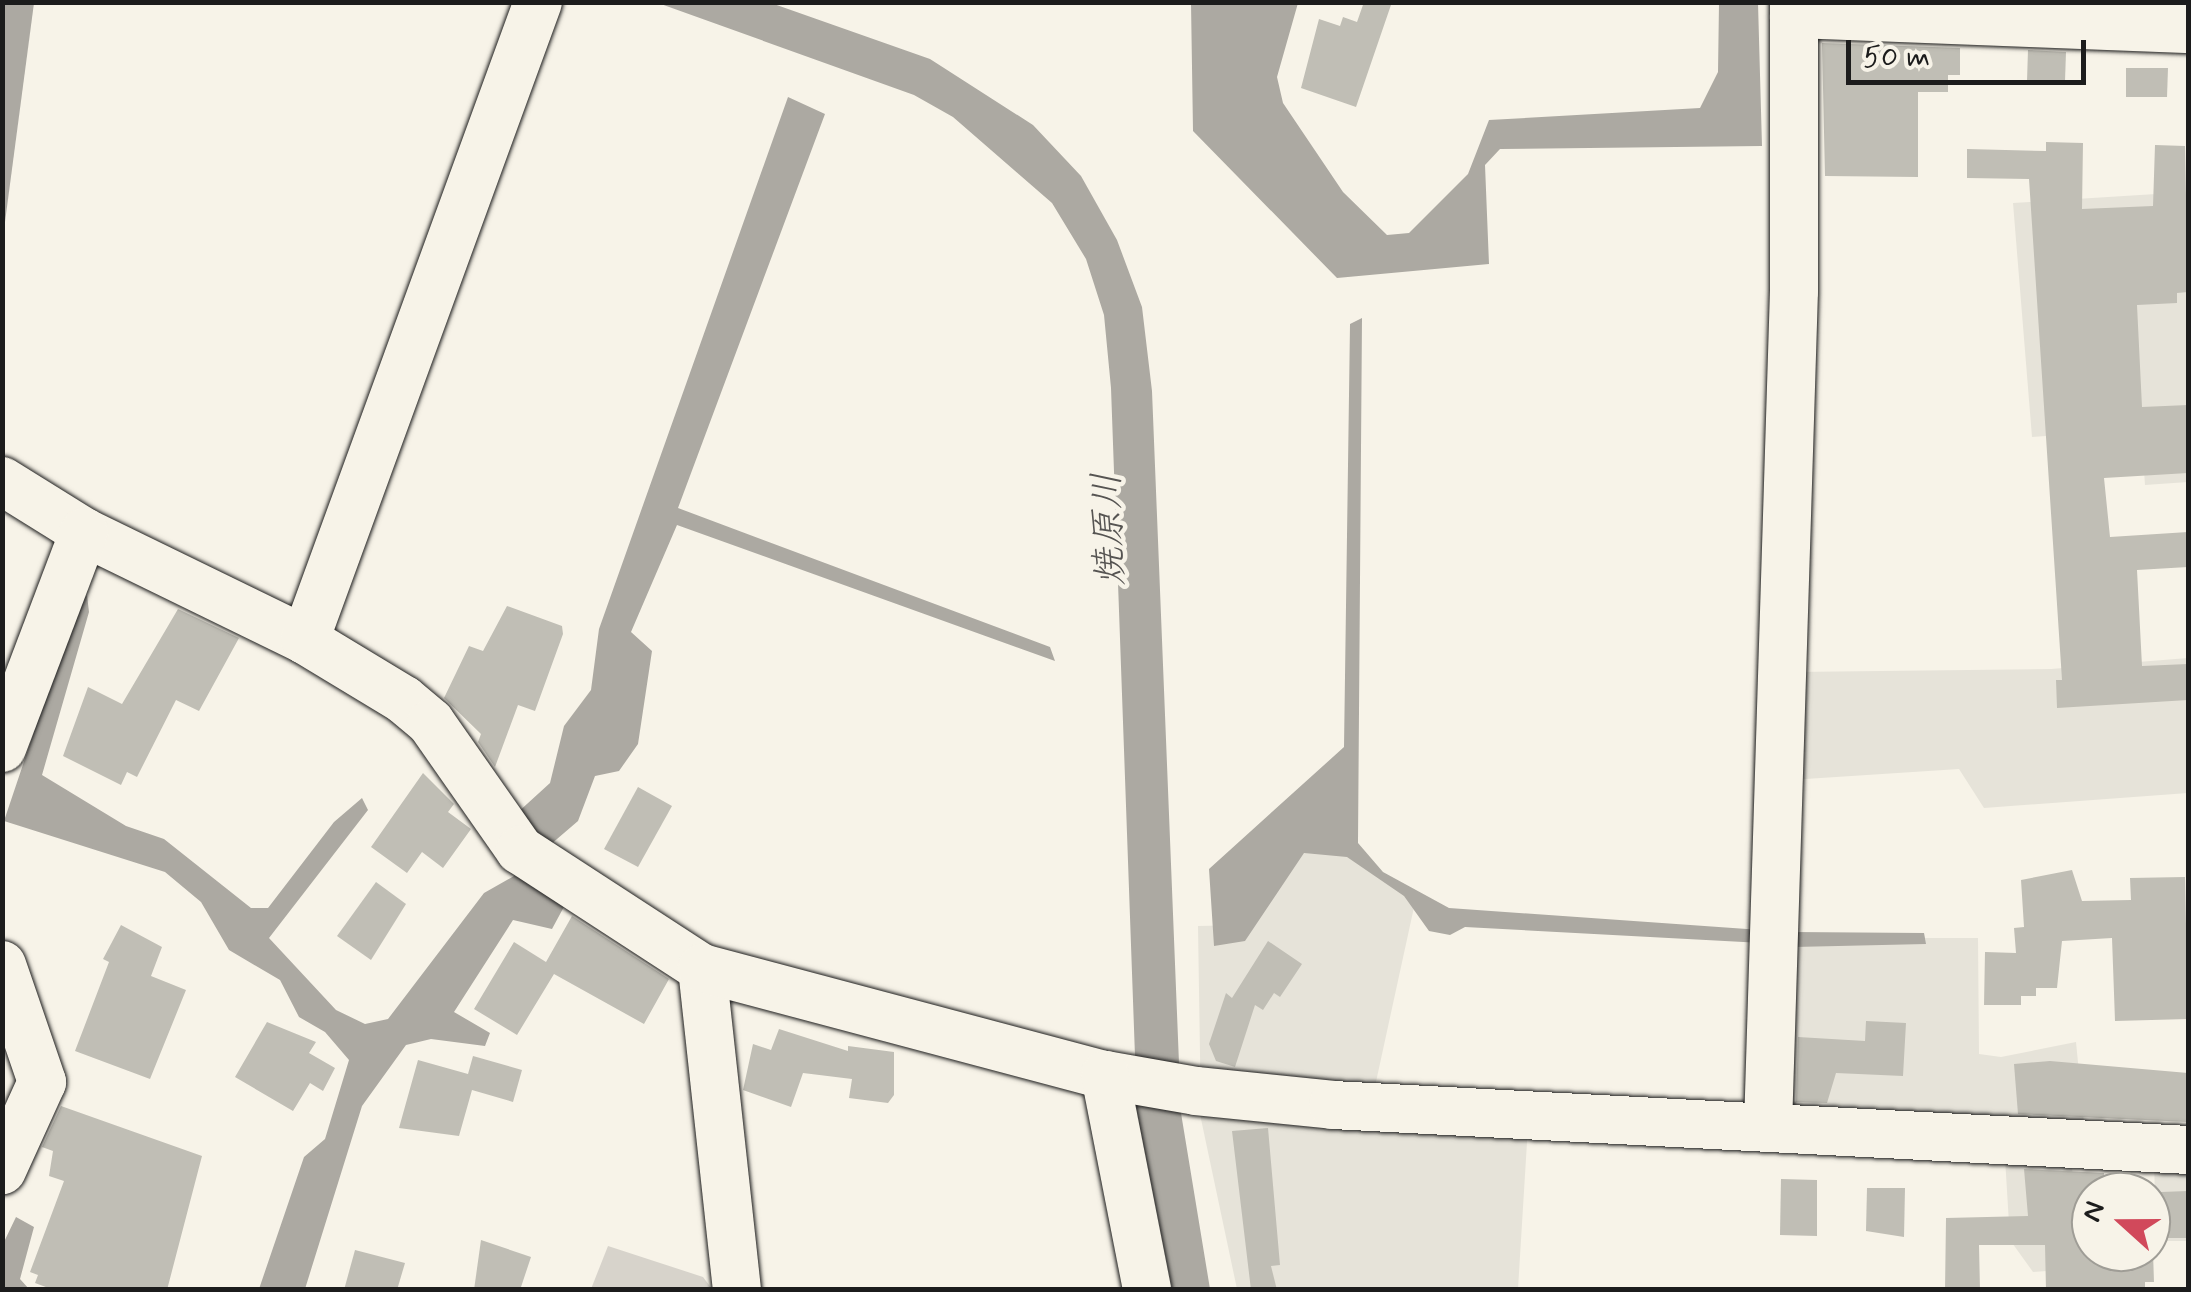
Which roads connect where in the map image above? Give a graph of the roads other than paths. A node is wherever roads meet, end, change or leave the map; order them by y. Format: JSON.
{"nodes":[{"id":1,"x":538,"y":2,"type":"edge"},
{"id":2,"x":1794,"y":8,"type":"edge"},
{"id":3,"x":2188,"y":29,"type":"edge"},
{"id":4,"x":2,"y":481,"type":"edge"},
{"id":5,"x":84,"y":532,"type":"junction"},
{"id":6,"x":305,"y":640,"type":"junction"},
{"id":7,"x":2,"y":748,"type":"edge"},
{"id":8,"x":2,"y":965,"type":"edge"},
{"id":9,"x":702,"y":968,"type":"junction"},
{"id":10,"x":1105,"y":1076,"type":"junction"},
{"id":11,"x":1768,"y":1127,"type":"junction"},
{"id":12,"x":2188,"y":1150,"type":"edge"},
{"id":13,"x":2,"y":1170,"type":"edge"},
{"id":14,"x":737,"y":1290,"type":"edge"},
{"id":15,"x":1147,"y":1290,"type":"edge"}],
"edges":[{"from":1,"to":6,"type":"street"},
{"from":2,"to":3,"type":"street"},
{"from":2,"to":11,"type":"street"},
{"from":4,"to":5,"type":"street"},
{"from":5,"to":6,"type":"street"},
{"from":5,"to":7,"type":"street"},
{"from":6,"to":9,"type":"street"},
{"from":8,"to":13,"type":"street"},
{"from":9,"to":10,"type":"street"},
{"from":9,"to":14,"type":"street"},
{"from":10,"to":11,"type":"street"},
{"from":10,"to":15,"type":"street"},
{"from":11,"to":12,"type":"street"}]}
